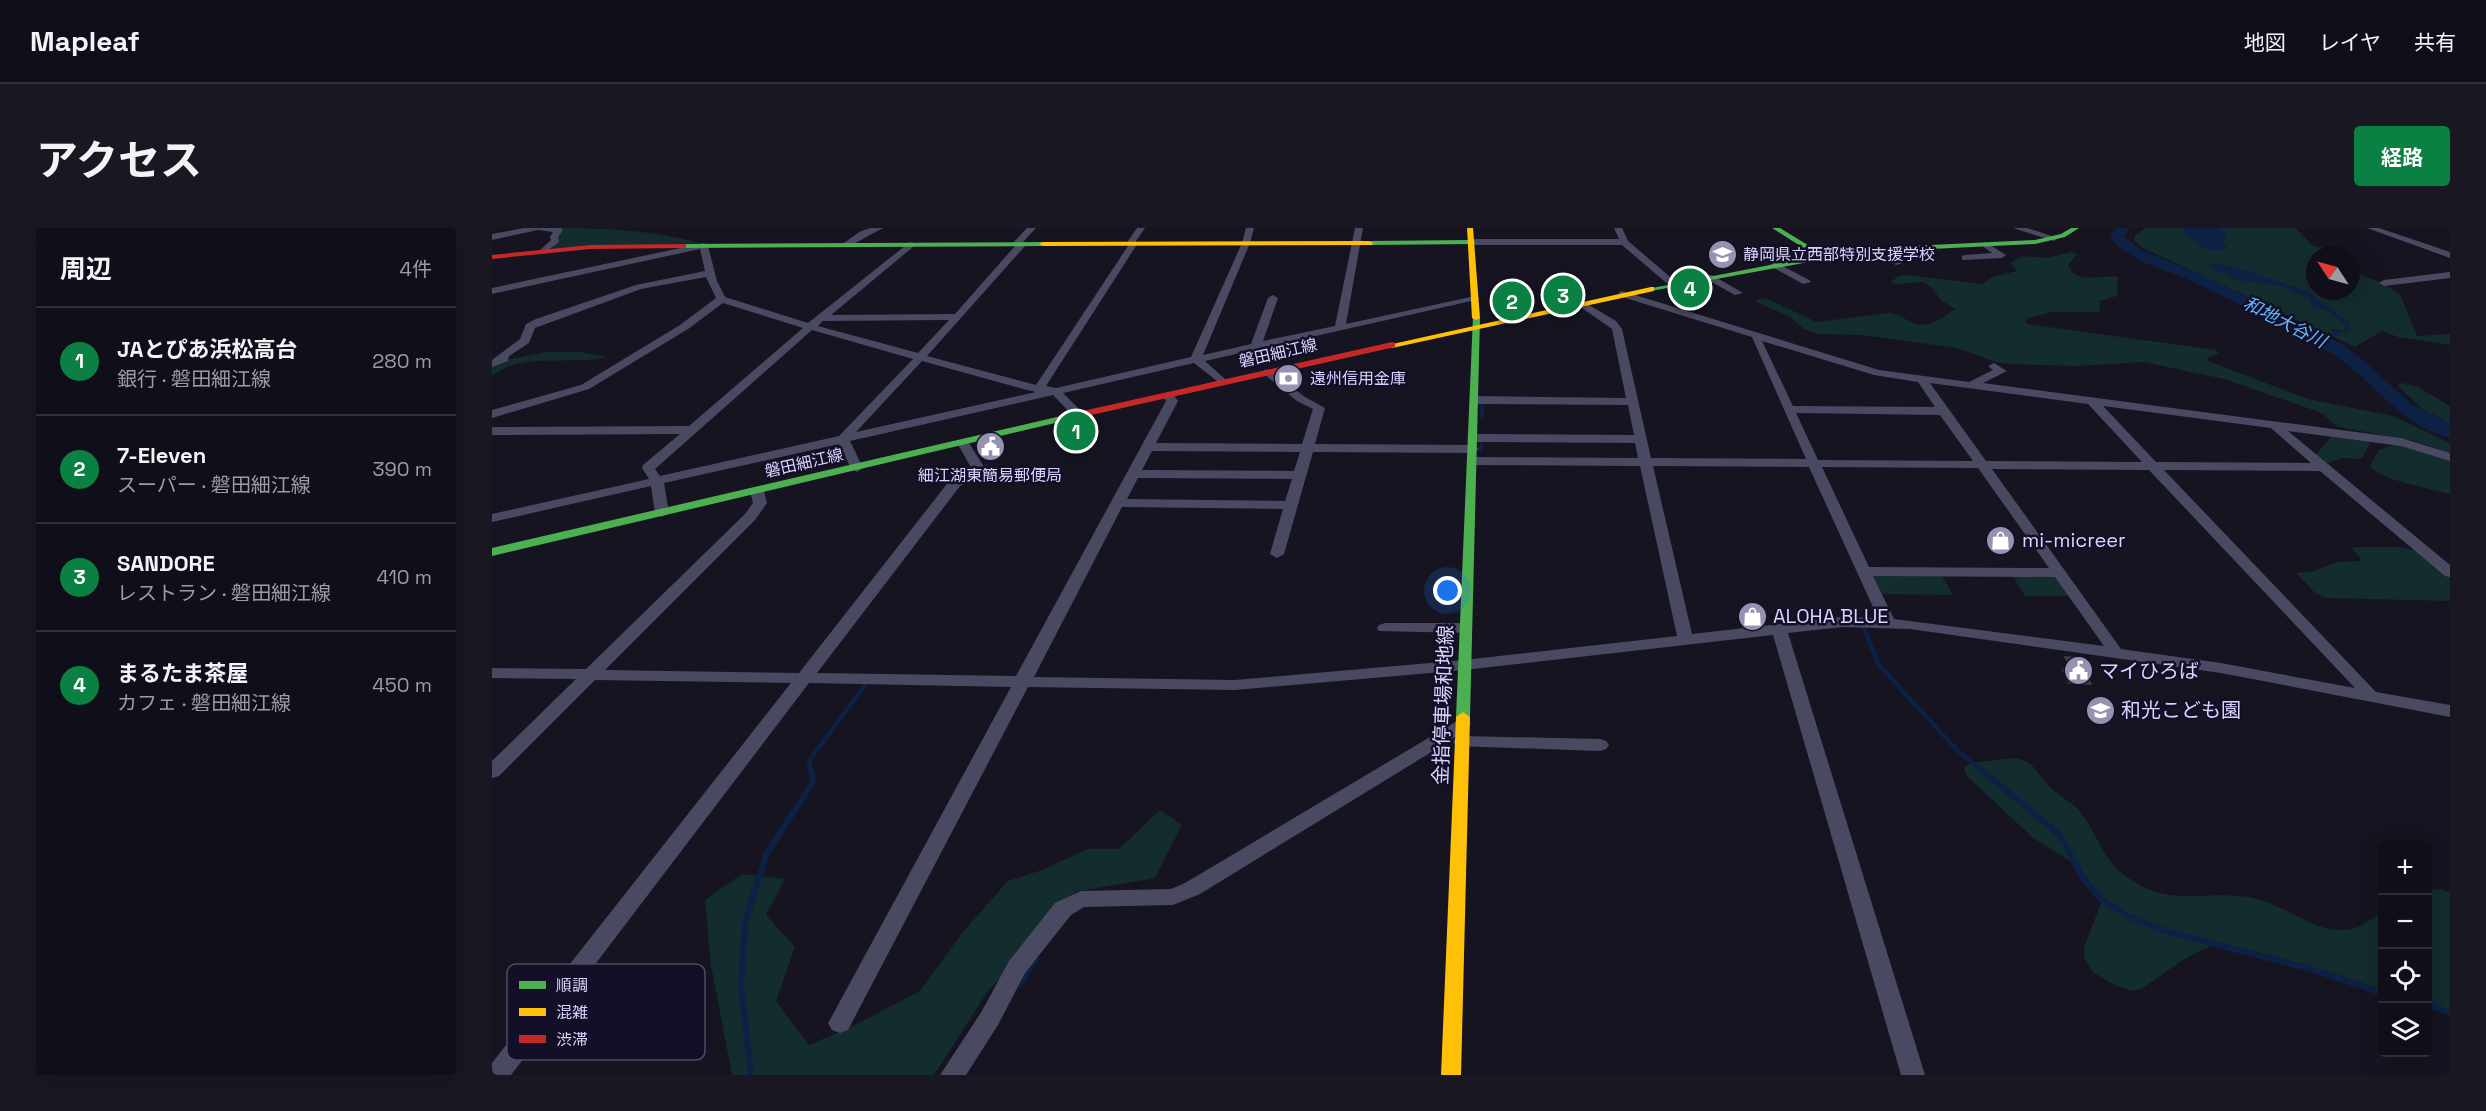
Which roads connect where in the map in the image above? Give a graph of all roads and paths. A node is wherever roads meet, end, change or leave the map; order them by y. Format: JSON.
{"nodes":[{"id":1,"x":538,"y":228,"type":"edge"},
{"id":2,"x":879,"y":228,"type":"edge"},
{"id":3,"x":1032,"y":228,"type":"edge"},
{"id":4,"x":1141,"y":228,"type":"edge"},
{"id":5,"x":1250,"y":228,"type":"edge"},
{"id":6,"x":1359,"y":228,"type":"edge"},
{"id":7,"x":1618,"y":228,"type":"edge"},
{"id":8,"x":1775,"y":228,"type":"edge"},
{"id":9,"x":2017,"y":228,"type":"edge"},
{"id":10,"x":2076,"y":228,"type":"edge"},
{"id":11,"x":2370,"y":228,"type":"edge"},
{"id":12,"x":1470,"y":235,"type":"edge"},
{"id":13,"x":492,"y":237,"type":"edge"},
{"id":14,"x":2054,"y":238,"type":"junction"},
{"id":15,"x":1624,"y":242,"type":"junction"},
{"id":16,"x":1246,"y":243,"type":"junction"},
{"id":17,"x":1356,"y":243,"type":"junction"},
{"id":18,"x":1019,"y":244,"type":"junction"},
{"id":19,"x":1133,"y":244,"type":"junction"},
{"id":20,"x":845,"y":245,"type":"junction"},
{"id":21,"x":910,"y":245,"type":"junction"},
{"id":22,"x":1985,"y":245,"type":"junction"},
{"id":23,"x":704,"y":246,"type":"junction"},
{"id":24,"x":2450,"y":248,"type":"edge"},
{"id":25,"x":2433,"y":249,"type":"junction"},
{"id":26,"x":1877,"y":250,"type":"junction"},
{"id":27,"x":543,"y":251,"type":"junction"},
{"id":28,"x":2450,"y":255,"type":"edge"},
{"id":29,"x":492,"y":257,"type":"edge"},
{"id":30,"x":1822,"y":257,"type":"junction"},
{"id":31,"x":1965,"y":258,"type":"dead end"},
{"id":32,"x":1899,"y":262,"type":"dead end"},
{"id":33,"x":1776,"y":265,"type":"junction"},
{"id":34,"x":710,"y":273,"type":"junction"},
{"id":35,"x":2450,"y":275,"type":"edge"},
{"id":36,"x":1709,"y":277,"type":"junction"},
{"id":37,"x":1806,"y":282,"type":"dead end"},
{"id":38,"x":2384,"y":282,"type":"dead end"},
{"id":39,"x":1673,"y":284,"type":"junction"},
{"id":40,"x":492,"y":291,"type":"edge"},
{"id":41,"x":1738,"y":293,"type":"dead end"},
{"id":42,"x":1622,"y":294,"type":"junction"},
{"id":43,"x":1273,"y":298,"type":"dead end"},
{"id":44,"x":722,"y":299,"type":"junction"},
{"id":45,"x":1475,"y":299,"type":"junction"},
{"id":46,"x":1579,"y":302,"type":"junction"},
{"id":47,"x":958,"y":317,"type":"junction"},
{"id":48,"x":822,"y":318,"type":"junction"},
{"id":49,"x":1477,"y":325,"type":"junction"},
{"id":50,"x":811,"y":326,"type":"junction"},
{"id":51,"x":1340,"y":328,"type":"junction"},
{"id":52,"x":1759,"y":337,"type":"junction"},
{"id":53,"x":1256,"y":346,"type":"junction"},
{"id":54,"x":919,"y":356,"type":"junction"},
{"id":55,"x":1197,"y":359,"type":"junction"},
{"id":56,"x":492,"y":364,"type":"edge"},
{"id":57,"x":1994,"y":366,"type":"dead end"},
{"id":58,"x":1268,"y":372,"type":"junction"},
{"id":59,"x":1924,"y":380,"type":"junction"},
{"id":60,"x":1222,"y":382,"type":"junction"},
{"id":61,"x":1973,"y":386,"type":"junction"},
{"id":62,"x":1039,"y":389,"type":"junction"},
{"id":63,"x":1055,"y":391,"type":"junction"},
{"id":64,"x":1168,"y":395,"type":"junction"},
{"id":65,"x":1474,"y":400,"type":"junction"},
{"id":66,"x":1632,"y":402,"type":"junction"},
{"id":67,"x":2092,"y":402,"type":"junction"},
{"id":68,"x":1788,"y":409,"type":"junction"},
{"id":69,"x":1944,"y":411,"type":"junction"},
{"id":70,"x":492,"y":414,"type":"edge"},
{"id":71,"x":1079,"y":415,"type":"junction"},
{"id":72,"x":2276,"y":427,"type":"junction"},
{"id":73,"x":693,"y":430,"type":"junction"},
{"id":74,"x":492,"y":431,"type":"edge"},
{"id":75,"x":843,"y":439,"type":"junction"},
{"id":76,"x":1640,"y":439,"type":"junction"},
{"id":77,"x":963,"y":443,"type":"junction"},
{"id":78,"x":1148,"y":447,"type":"junction"},
{"id":79,"x":1309,"y":447,"type":"junction"},
{"id":80,"x":1473,"y":449,"type":"junction"},
{"id":81,"x":2450,"y":457,"type":"edge"},
{"id":82,"x":1646,"y":462,"type":"junction"},
{"id":83,"x":1813,"y":463,"type":"junction"},
{"id":84,"x":1982,"y":464,"type":"junction"},
{"id":85,"x":2151,"y":466,"type":"junction"},
{"id":86,"x":2322,"y":467,"type":"junction"},
{"id":87,"x":857,"y":468,"type":"junction"},
{"id":88,"x":1134,"y":474,"type":"junction"},
{"id":89,"x":1300,"y":476,"type":"junction"},
{"id":90,"x":657,"y":481,"type":"junction"},
{"id":91,"x":757,"y":491,"type":"junction"},
{"id":92,"x":1118,"y":503,"type":"junction"},
{"id":93,"x":1292,"y":505,"type":"junction"},
{"id":94,"x":662,"y":513,"type":"junction"},
{"id":95,"x":492,"y":518,"type":"edge"},
{"id":96,"x":492,"y":552,"type":"edge"},
{"id":97,"x":1277,"y":554,"type":"dead end"},
{"id":98,"x":1863,"y":571,"type":"junction"},
{"id":99,"x":2060,"y":573,"type":"junction"},
{"id":100,"x":2450,"y":573,"type":"edge"},
{"id":101,"x":1887,"y":621,"type":"junction"},
{"id":102,"x":1384,"y":628,"type":"dead end"},
{"id":103,"x":1466,"y":628,"type":"junction"},
{"id":104,"x":1777,"y":629,"type":"junction"},
{"id":105,"x":1686,"y":638,"type":"junction"},
{"id":106,"x":2114,"y":653,"type":"junction"},
{"id":107,"x":1464,"y":665,"type":"junction"},
{"id":108,"x":492,"y":673,"type":"edge"},
{"id":109,"x":588,"y":675,"type":"junction"},
{"id":110,"x":805,"y":678,"type":"junction"},
{"id":111,"x":1022,"y":682,"type":"junction"},
{"id":112,"x":2369,"y":696,"type":"junction"},
{"id":113,"x":2450,"y":711,"type":"edge"},
{"id":114,"x":1462,"y":733,"type":"junction"},
{"id":115,"x":1600,"y":745,"type":"dead end"},
{"id":116,"x":492,"y":772,"type":"edge"},
{"id":117,"x":583,"y":964,"type":"edge"},
{"id":118,"x":840,"y":1023,"type":"dead end"},
{"id":119,"x":509,"y":1060,"type":"edge"},
{"id":120,"x":497,"y":1075,"type":"edge"},
{"id":121,"x":952,"y":1075,"type":"edge"},
{"id":122,"x":1451,"y":1075,"type":"edge"},
{"id":123,"x":1913,"y":1075,"type":"edge"}],
"edges":[{"from":1,"to":13,"type":"street"},
{"from":1,"to":27,"type":"street"},
{"from":2,"to":20,"type":"street"},
{"from":3,"to":18,"type":"street"},
{"from":4,"to":19,"type":"street"},
{"from":5,"to":16,"type":"street"},
{"from":6,"to":17,"type":"street"},
{"from":7,"to":15,"type":"street"},
{"from":8,"to":30,"type":"main road"},
{"from":9,"to":14,"type":"street"},
{"from":10,"to":14,"type":"main road","name":"磐田細江線"},
{"from":11,"to":25,"type":"street"},
{"from":12,"to":15,"type":"street"},
{"from":12,"to":17,"type":"main road"},
{"from":12,"to":45,"type":"main road","name":"金指停車場和地線"},
{"from":14,"to":22,"type":"main road","name":"磐田細江線"},
{"from":15,"to":39,"type":"street"},
{"from":16,"to":17,"type":"main road"},
{"from":16,"to":19,"type":"main road"},
{"from":16,"to":55,"type":"street"},
{"from":17,"to":51,"type":"street"},
{"from":18,"to":19,"type":"main road"},
{"from":18,"to":21,"type":"main road"},
{"from":18,"to":47,"type":"street"},
{"from":19,"to":62,"type":"street"},
{"from":20,"to":21,"type":"main road"},
{"from":20,"to":23,"type":"main road"},
{"from":21,"to":48,"type":"street"},
{"from":22,"to":26,"type":"main road","name":"磐田細江線"},
{"from":22,"to":31,"type":"street"},
{"from":23,"to":27,"type":"main road"},
{"from":23,"to":34,"type":"street"},
{"from":23,"to":40,"type":"street"},
{"from":24,"to":25,"type":"street"},
{"from":25,"to":28,"type":"street"},
{"from":26,"to":30,"type":"main road","name":"磐田細江線"},
{"from":26,"to":32,"type":"street"},
{"from":27,"to":29,"type":"main road"},
{"from":30,"to":33,"type":"main road","name":"磐田細江線"},
{"from":33,"to":36,"type":"main road","name":"磐田細江線"},
{"from":33,"to":37,"type":"street"},
{"from":34,"to":44,"type":"street"},
{"from":34,"to":56,"type":"street"},
{"from":35,"to":38,"type":"street"},
{"from":36,"to":39,"type":"main road","name":"磐田細江線"},
{"from":36,"to":41,"type":"street"},
{"from":39,"to":42,"type":"main road","name":"磐田細江線"},
{"from":42,"to":46,"type":"main road","name":"磐田細江線"},
{"from":42,"to":52,"type":"street"},
{"from":43,"to":53,"type":"street"},
{"from":44,"to":50,"type":"street"},
{"from":44,"to":70,"type":"street"},
{"from":45,"to":49,"type":"main road","name":"金指停車場和地線"},
{"from":45,"to":51,"type":"street"},
{"from":46,"to":49,"type":"main road","name":"磐田細江線"},
{"from":46,"to":66,"type":"street"},
{"from":47,"to":48,"type":"street"},
{"from":47,"to":54,"type":"street"},
{"from":48,"to":50,"type":"street"},
{"from":49,"to":58,"type":"main road","name":"磐田細江線"},
{"from":49,"to":65,"type":"main road","name":"金指停車場和地線"},
{"from":50,"to":54,"type":"street"},
{"from":50,"to":73,"type":"street"},
{"from":51,"to":53,"type":"street"},
{"from":52,"to":59,"type":"street"},
{"from":52,"to":68,"type":"street"},
{"from":53,"to":55,"type":"street"},
{"from":54,"to":62,"type":"street"},
{"from":54,"to":75,"type":"street"},
{"from":55,"to":60,"type":"street"},
{"from":55,"to":63,"type":"street"},
{"from":57,"to":61,"type":"street"},
{"from":58,"to":60,"type":"main road","name":"磐田細江線"},
{"from":58,"to":79,"type":"street"},
{"from":59,"to":61,"type":"street"},
{"from":59,"to":69,"type":"street"},
{"from":60,"to":64,"type":"main road","name":"磐田細江線"},
{"from":61,"to":67,"type":"street"},
{"from":62,"to":63,"type":"street"},
{"from":63,"to":71,"type":"street"},
{"from":63,"to":75,"type":"street"},
{"from":64,"to":71,"type":"main road","name":"磐田細江線"},
{"from":64,"to":78,"type":"street"},
{"from":65,"to":66,"type":"street"},
{"from":65,"to":80,"type":"main road","name":"金指停車場和地線"},
{"from":66,"to":76,"type":"street"},
{"from":67,"to":72,"type":"street"},
{"from":67,"to":85,"type":"street"},
{"from":68,"to":69,"type":"street"},
{"from":68,"to":83,"type":"street"},
{"from":69,"to":84,"type":"street"},
{"from":71,"to":77,"type":"main road","name":"磐田細江線"},
{"from":72,"to":81,"type":"street"},
{"from":72,"to":86,"type":"street"},
{"from":73,"to":74,"type":"street"},
{"from":73,"to":90,"type":"street"},
{"from":75,"to":87,"type":"street"},
{"from":75,"to":90,"type":"street"},
{"from":76,"to":80,"type":"street"},
{"from":76,"to":82,"type":"street"},
{"from":77,"to":87,"type":"main road","name":"磐田細江線"},
{"from":77,"to":110,"type":"street"},
{"from":78,"to":79,"type":"street"},
{"from":78,"to":88,"type":"street"},
{"from":79,"to":80,"type":"street"},
{"from":79,"to":89,"type":"street"},
{"from":80,"to":82,"type":"street"},
{"from":80,"to":103,"type":"main road","name":"金指停車場和地線"},
{"from":82,"to":83,"type":"street"},
{"from":82,"to":105,"type":"street"},
{"from":83,"to":84,"type":"street"},
{"from":83,"to":98,"type":"street"},
{"from":84,"to":85,"type":"street"},
{"from":84,"to":99,"type":"street"},
{"from":85,"to":86,"type":"street"},
{"from":85,"to":112,"type":"street"},
{"from":86,"to":100,"type":"street"},
{"from":87,"to":91,"type":"main road","name":"磐田細江線"},
{"from":88,"to":89,"type":"street"},
{"from":88,"to":92,"type":"street"},
{"from":89,"to":93,"type":"street"},
{"from":90,"to":94,"type":"street"},
{"from":90,"to":95,"type":"street"},
{"from":91,"to":94,"type":"main road","name":"磐田細江線"},
{"from":91,"to":109,"type":"street"},
{"from":92,"to":93,"type":"street"},
{"from":92,"to":111,"type":"street"},
{"from":93,"to":97,"type":"street"},
{"from":94,"to":96,"type":"main road","name":"磐田細江線"},
{"from":98,"to":99,"type":"street"},
{"from":98,"to":101,"type":"street"},
{"from":99,"to":106,"type":"street"},
{"from":101,"to":104,"type":"street"},
{"from":101,"to":106,"type":"street"},
{"from":102,"to":103,"type":"street"},
{"from":103,"to":107,"type":"main road","name":"金指停車場和地線"},
{"from":104,"to":105,"type":"street"},
{"from":104,"to":123,"type":"street"},
{"from":105,"to":107,"type":"street"},
{"from":106,"to":112,"type":"street"},
{"from":107,"to":111,"type":"street"},
{"from":107,"to":114,"type":"main road","name":"金指停車場和地線"},
{"from":108,"to":109,"type":"street"},
{"from":109,"to":110,"type":"street"},
{"from":109,"to":116,"type":"street"},
{"from":110,"to":111,"type":"street"},
{"from":110,"to":117,"type":"street"},
{"from":111,"to":118,"type":"street"},
{"from":112,"to":113,"type":"street"},
{"from":114,"to":115,"type":"street"},
{"from":114,"to":121,"type":"street"},
{"from":114,"to":122,"type":"main road","name":"金指停車場和地線"},
{"from":119,"to":120,"type":"street"}]}
